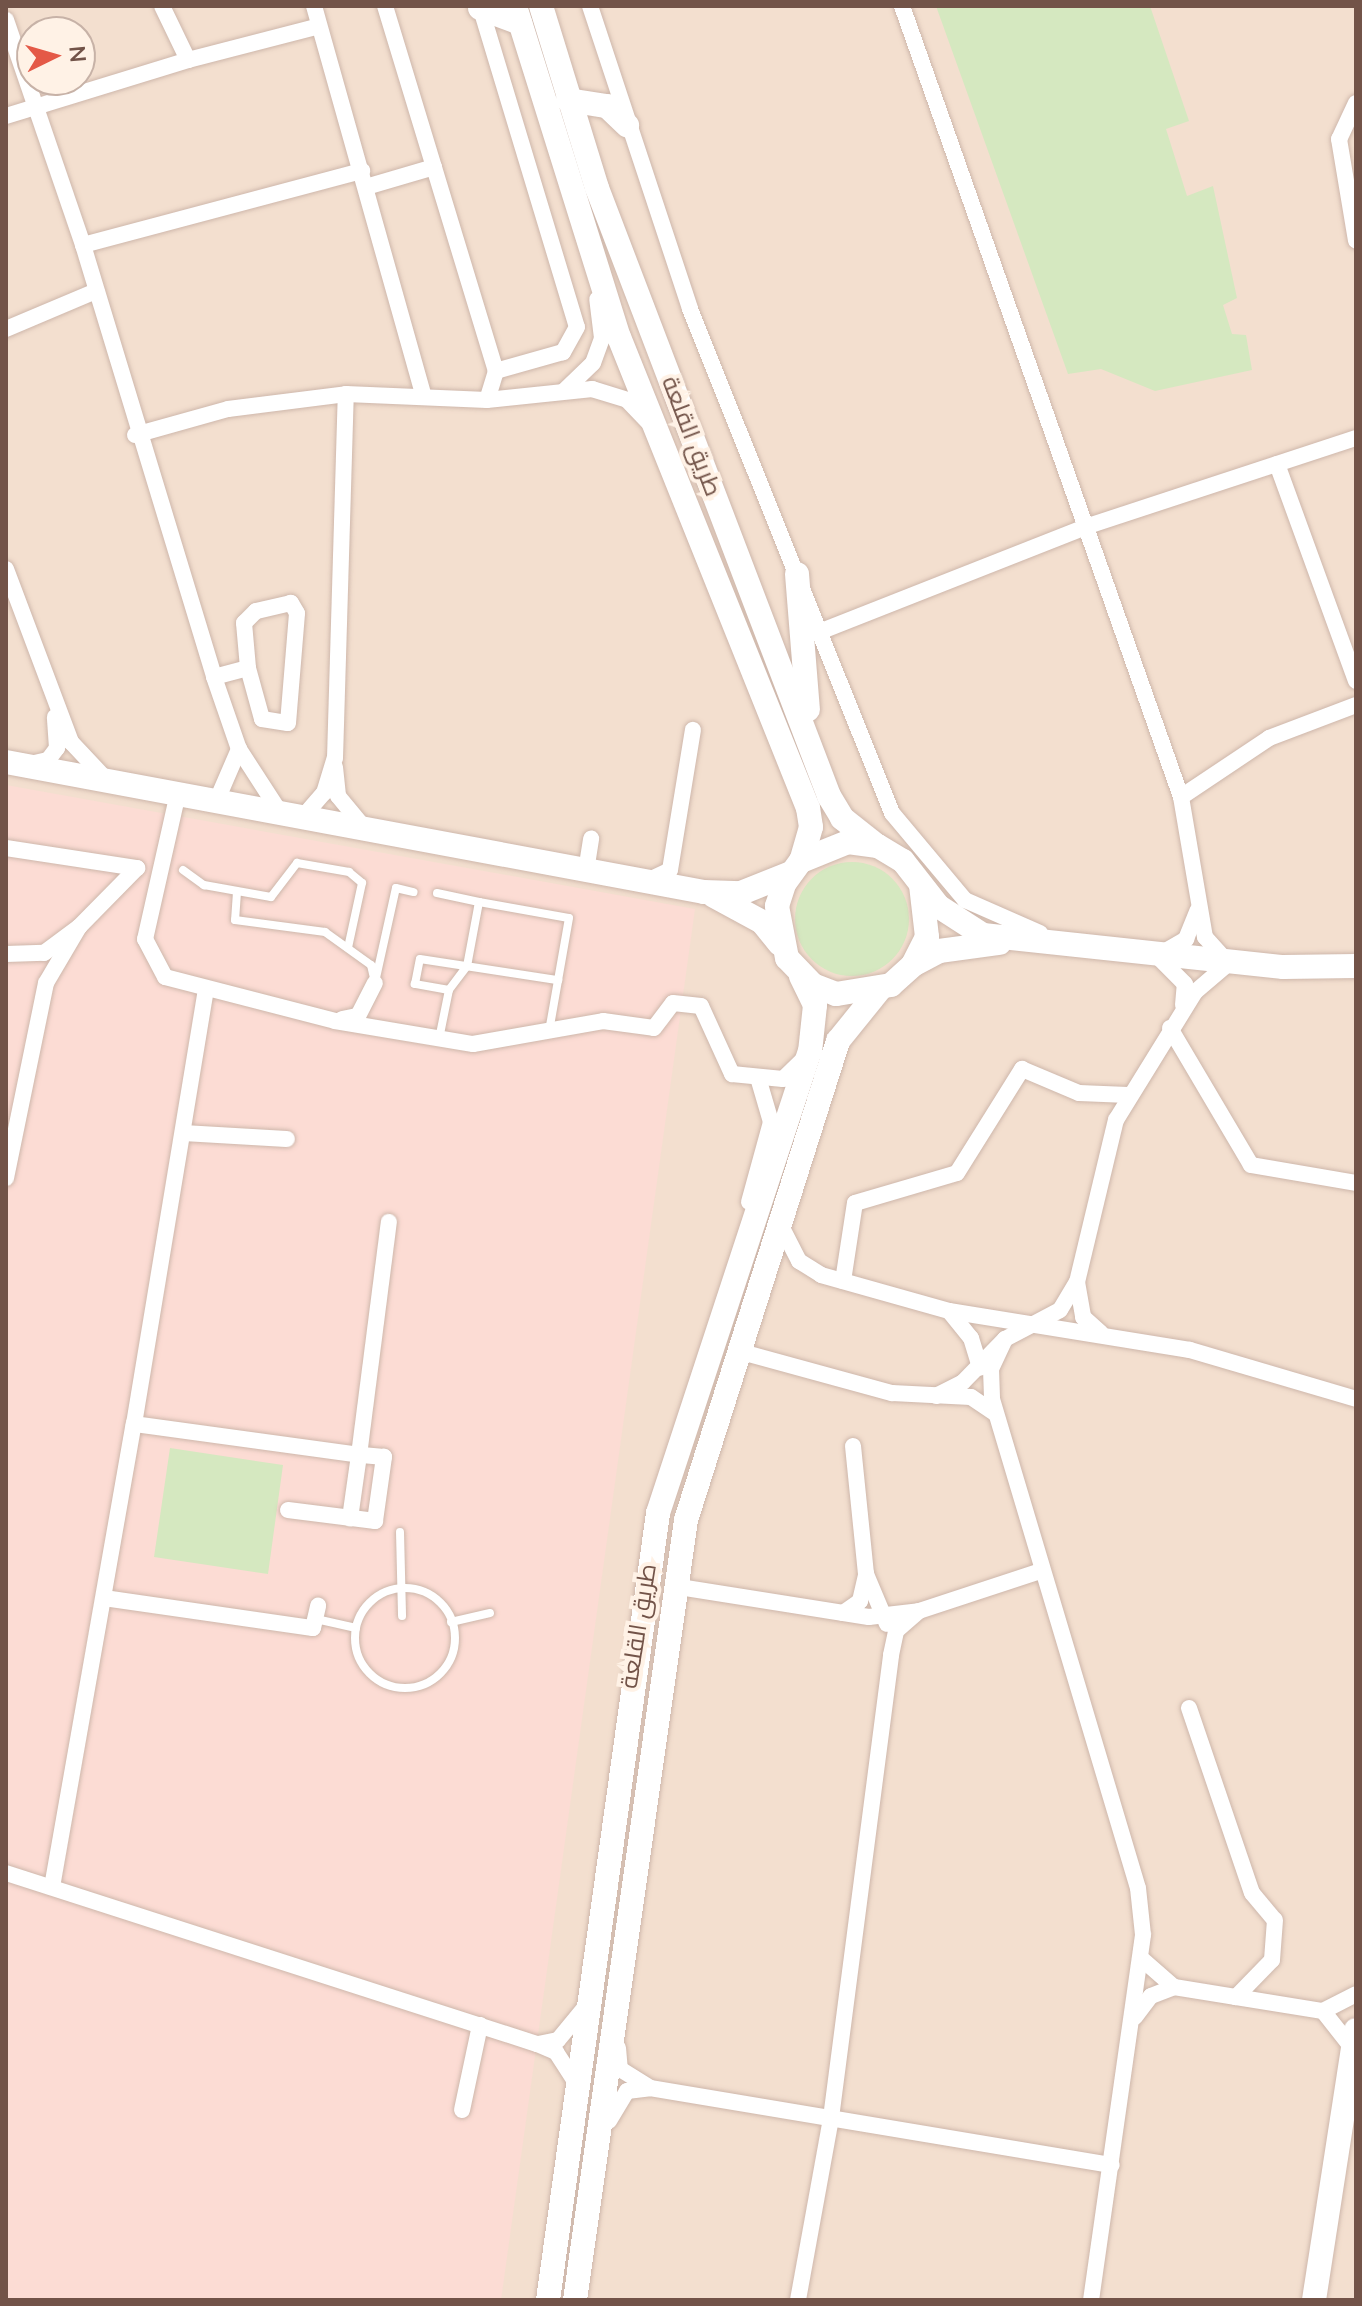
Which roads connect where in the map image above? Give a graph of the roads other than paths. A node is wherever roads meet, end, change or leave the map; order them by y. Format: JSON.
{"nodes":[{"id":1,"x":162,"y":6,"type":"edge"},
{"id":2,"x":314,"y":6,"type":"edge"},
{"id":3,"x":385,"y":6,"type":"edge"},
{"id":4,"x":541,"y":6,"type":"edge"},
{"id":5,"x":590,"y":6,"type":"edge"},
{"id":6,"x":902,"y":6,"type":"edge"},
{"id":7,"x":480,"y":7,"type":"edge"},
{"id":8,"x":517,"y":14,"type":"edge"},
{"id":9,"x":6,"y":20,"type":"edge"},
{"id":10,"x":319,"y":26,"type":"junction"},
{"id":11,"x":188,"y":60,"type":"junction"},
{"id":12,"x":568,"y":100,"type":"junction"},
{"id":13,"x":1356,"y":103,"type":"edge"},
{"id":14,"x":36,"y":108,"type":"junction"},
{"id":15,"x":6,"y":116,"type":"edge"},
{"id":16,"x":627,"y":125,"type":"junction"},
{"id":17,"x":434,"y":167,"type":"junction"},
{"id":18,"x":364,"y":179,"type":"junction"},
{"id":19,"x":582,"y":232,"type":"junction"},
{"id":20,"x":1356,"y":241,"type":"edge"},
{"id":21,"x":83,"y":245,"type":"junction"},
{"id":22,"x":96,"y":291,"type":"junction"},
{"id":23,"x":6,"y":329,"type":"edge"},
{"id":24,"x":496,"y":371,"type":"junction"},
{"id":25,"x":564,"y":391,"type":"junction"},
{"id":26,"x":423,"y":393,"type":"junction"},
{"id":27,"x":346,"y":394,"type":"junction"},
{"id":28,"x":487,"y":400,"type":"junction"},
{"id":29,"x":656,"y":431,"type":"junction"},
{"id":30,"x":135,"y":435,"type":"junction"},
{"id":31,"x":1356,"y":438,"type":"edge"},
{"id":32,"x":1277,"y":464,"type":"junction"},
{"id":33,"x":1085,"y":527,"type":"junction"},
{"id":34,"x":6,"y":569,"type":"edge"},
{"id":35,"x":797,"y":574,"type":"junction"},
{"id":36,"x":819,"y":632,"type":"junction"},
{"id":37,"x":248,"y":668,"type":"junction"},
{"id":38,"x":214,"y":677,"type":"junction"},
{"id":39,"x":1356,"y":681,"type":"edge"},
{"id":40,"x":1356,"y":705,"type":"edge"},
{"id":41,"x":55,"y":708,"type":"junction"},
{"id":42,"x":693,"y":730,"type":"dead end"},
{"id":43,"x":812,"y":744,"type":"junction"},
{"id":44,"x":239,"y":749,"type":"junction"},
{"id":45,"x":335,"y":758,"type":"junction"},
{"id":46,"x":15,"y":764,"type":"edge"},
{"id":47,"x":111,"y":782,"type":"junction"},
{"id":48,"x":178,"y":793,"type":"junction"},
{"id":49,"x":1181,"y":797,"type":"junction"},
{"id":50,"x":217,"y":800,"type":"junction"},
{"id":51,"x":291,"y":816,"type":"junction"},
{"id":52,"x":366,"y":830,"type":"junction"},
{"id":53,"x":591,"y":838,"type":"dead end"},
{"id":54,"x":163,"y":845,"type":"junction"},
{"id":55,"x":878,"y":846,"type":"junction"},
{"id":56,"x":6,"y":848,"type":"edge"},
{"id":57,"x":675,"y":853,"type":"junction"},
{"id":58,"x":80,"y":862,"type":"junction"},
{"id":59,"x":797,"y":866,"type":"junction"},
{"id":60,"x":137,"y":868,"type":"junction"},
{"id":61,"x":183,"y":870,"type":"dead end"},
{"id":62,"x":586,"y":871,"type":"junction"},
{"id":63,"x":157,"y":875,"type":"junction"},
{"id":64,"x":643,"y":881,"type":"junction"},
{"id":65,"x":921,"y":885,"type":"junction"},
{"id":66,"x":237,"y":892,"type":"junction"},
{"id":67,"x":414,"y":892,"type":"dead end"},
{"id":68,"x":704,"y":892,"type":"junction"},
{"id":69,"x":437,"y":893,"type":"dead end"},
{"id":70,"x":106,"y":900,"type":"junction"},
{"id":71,"x":1201,"y":901,"type":"junction"},
{"id":72,"x":479,"y":902,"type":"junction"},
{"id":73,"x":79,"y":927,"type":"junction"},
{"id":74,"x":1021,"y":943,"type":"junction"},
{"id":75,"x":781,"y":946,"type":"junction"},
{"id":76,"x":1054,"y":946,"type":"junction"},
{"id":77,"x":348,"y":948,"type":"junction"},
{"id":78,"x":6,"y":954,"type":"edge"},
{"id":79,"x":1157,"y":956,"type":"junction"},
{"id":80,"x":1230,"y":962,"type":"junction"},
{"id":81,"x":913,"y":965,"type":"junction"},
{"id":82,"x":467,"y":966,"type":"junction"},
{"id":83,"x":1356,"y":966,"type":"edge"},
{"id":84,"x":801,"y":976,"type":"junction"},
{"id":85,"x":558,"y":980,"type":"junction"},
{"id":86,"x":375,"y":983,"type":"junction"},
{"id":87,"x":880,"y":989,"type":"junction"},
{"id":88,"x":206,"y":990,"type":"junction"},
{"id":89,"x":449,"y":990,"type":"junction"},
{"id":90,"x":335,"y":1021,"type":"junction"},
{"id":91,"x":1174,"y":1021,"type":"junction"},
{"id":92,"x":548,"y":1034,"type":"junction"},
{"id":93,"x":439,"y":1039,"type":"junction"},
{"id":94,"x":810,"y":1052,"type":"junction"},
{"id":95,"x":759,"y":1081,"type":"junction"},
{"id":96,"x":1128,"y":1095,"type":"junction"},
{"id":97,"x":183,"y":1133,"type":"junction"},
{"id":98,"x":287,"y":1139,"type":"dead end"},
{"id":99,"x":6,"y":1178,"type":"edge"},
{"id":100,"x":1356,"y":1183,"type":"edge"},
{"id":101,"x":389,"y":1222,"type":"dead end"},
{"id":102,"x":780,"y":1224,"type":"junction"},
{"id":103,"x":843,"y":1281,"type":"junction"},
{"id":104,"x":1077,"y":1282,"type":"junction"},
{"id":105,"x":949,"y":1311,"type":"junction"},
{"id":106,"x":1035,"y":1322,"type":"junction"},
{"id":107,"x":1102,"y":1334,"type":"junction"},
{"id":108,"x":1005,"y":1339,"type":"junction"},
{"id":109,"x":738,"y":1351,"type":"junction"},
{"id":110,"x":707,"y":1353,"type":"junction"},
{"id":111,"x":977,"y":1361,"type":"junction"},
{"id":112,"x":936,"y":1396,"type":"junction"},
{"id":113,"x":1356,"y":1399,"type":"edge"},
{"id":114,"x":994,"y":1406,"type":"junction"},
{"id":115,"x":134,"y":1424,"type":"junction"},
{"id":116,"x":853,"y":1446,"type":"dead end"},
{"id":117,"x":359,"y":1455,"type":"junction"},
{"id":118,"x":288,"y":1510,"type":"dead end"},
{"id":119,"x":350,"y":1518,"type":"junction"},
{"id":120,"x":400,"y":1532,"type":"dead end"},
{"id":121,"x":1041,"y":1571,"type":"junction"},
{"id":122,"x":866,"y":1574,"type":"junction"},
{"id":123,"x":673,"y":1586,"type":"junction"},
{"id":124,"x":398,"y":1588,"type":"junction"},
{"id":125,"x":104,"y":1598,"type":"junction"},
{"id":126,"x":919,"y":1611,"type":"junction"},
{"id":127,"x":316,"y":1613,"type":"joint"},
{"id":128,"x":490,"y":1613,"type":"dead end"},
{"id":129,"x":843,"y":1613,"type":"junction"},
{"id":130,"x":402,"y":1616,"type":"dead end"},
{"id":131,"x":886,"y":1616,"type":"junction"},
{"id":132,"x":451,"y":1622,"type":"junction"},
{"id":133,"x":356,"y":1628,"type":"junction"},
{"id":134,"x":891,"y":1655,"type":"junction"},
{"id":135,"x":1189,"y":1708,"type":"dead end"},
{"id":136,"x":6,"y":1873,"type":"edge"},
{"id":137,"x":631,"y":1883,"type":"junction"},
{"id":138,"x":52,"y":1887,"type":"junction"},
{"id":139,"x":1143,"y":1960,"type":"junction"},
{"id":140,"x":1174,"y":1987,"type":"junction"},
{"id":141,"x":1356,"y":1994,"type":"edge"},
{"id":142,"x":1236,"y":1997,"type":"junction"},
{"id":143,"x":586,"y":2006,"type":"junction"},
{"id":144,"x":1323,"y":2011,"type":"junction"},
{"id":145,"x":1134,"y":2018,"type":"junction"},
{"id":146,"x":480,"y":2025,"type":"junction"},
{"id":147,"x":1354,"y":2040,"type":"edge"},
{"id":148,"x":537,"y":2044,"type":"junction"},
{"id":149,"x":576,"y":2083,"type":"junction"},
{"id":150,"x":650,"y":2088,"type":"junction"},
{"id":151,"x":462,"y":2110,"type":"dead end"},
{"id":152,"x":831,"y":2118,"type":"junction"},
{"id":153,"x":1112,"y":2165,"type":"junction"},
{"id":154,"x":579,"y":2271,"type":"junction"},
{"id":155,"x":548,"y":2300,"type":"edge"},
{"id":156,"x":575,"y":2300,"type":"edge"},
{"id":157,"x":798,"y":2300,"type":"edge"},
{"id":158,"x":1091,"y":2300,"type":"edge"},
{"id":159,"x":1314,"y":2300,"type":"edge"}],
"edges":[{"from":1,"to":11,"type":"street"},
{"from":2,"to":10,"type":"street"},
{"from":3,"to":17,"type":"street"},
{"from":4,"to":12,"type":"main road","name":"طريق القلعة"},
{"from":5,"to":16,"type":"street"},
{"from":6,"to":33,"type":"street"},
{"from":7,"to":8,"type":"main road"},
{"from":7,"to":24,"type":"street"},
{"from":8,"to":19,"type":"main road","name":"طريق القلعة"},
{"from":9,"to":14,"type":"street"},
{"from":10,"to":11,"type":"street"},
{"from":10,"to":18,"type":"street"},
{"from":11,"to":14,"type":"street"},
{"from":12,"to":16,"type":"main road"},
{"from":12,"to":43,"type":"main road","name":"طريق القلعة"},
{"from":13,"to":20,"type":"street"},
{"from":14,"to":15,"type":"street"},
{"from":14,"to":21,"type":"street"},
{"from":16,"to":35,"type":"street"},
{"from":17,"to":18,"type":"street"},
{"from":17,"to":24,"type":"street"},
{"from":18,"to":21,"type":"street"},
{"from":18,"to":26,"type":"street"},
{"from":19,"to":25,"type":"street"},
{"from":19,"to":29,"type":"main road","name":"طريق القلعة"},
{"from":21,"to":22,"type":"street"},
{"from":22,"to":23,"type":"street"},
{"from":22,"to":30,"type":"street"},
{"from":24,"to":28,"type":"street"},
{"from":25,"to":28,"type":"street"},
{"from":25,"to":29,"type":"street"},
{"from":26,"to":27,"type":"street"},
{"from":26,"to":28,"type":"street"},
{"from":27,"to":30,"type":"street"},
{"from":27,"to":45,"type":"street"},
{"from":29,"to":59,"type":"main road","name":"طريق القلعة"},
{"from":30,"to":38,"type":"street"},
{"from":31,"to":32,"type":"street"},
{"from":32,"to":33,"type":"street"},
{"from":32,"to":39,"type":"street"},
{"from":33,"to":36,"type":"street"},
{"from":33,"to":49,"type":"street"},
{"from":34,"to":41,"type":"street"},
{"from":35,"to":36,"type":"street"},
{"from":35,"to":43,"type":"main road"},
{"from":36,"to":76,"type":"street"},
{"from":37,"to":37,"type":"street"},
{"from":37,"to":38,"type":"street"},
{"from":38,"to":44,"type":"street"},
{"from":40,"to":49,"type":"street"},
{"from":41,"to":46,"type":"street"},
{"from":41,"to":47,"type":"street"},
{"from":42,"to":57,"type":"street"},
{"from":43,"to":55,"type":"main road","name":"طريق القلعة"},
{"from":44,"to":50,"type":"street"},
{"from":44,"to":51,"type":"street"},
{"from":45,"to":51,"type":"street"},
{"from":45,"to":52,"type":"street"},
{"from":46,"to":47,"type":"main road"},
{"from":47,"to":48,"type":"main road"},
{"from":48,"to":50,"type":"main road"},
{"from":48,"to":54,"type":"street"},
{"from":49,"to":71,"type":"street"},
{"from":50,"to":51,"type":"main road"},
{"from":51,"to":52,"type":"main road"},
{"from":52,"to":62,"type":"main road"},
{"from":53,"to":62,"type":"street"},
{"from":54,"to":60,"type":"street"},
{"from":54,"to":63,"type":"street"},
{"from":55,"to":59,"type":"main road"},
{"from":55,"to":65,"type":"main road"},
{"from":56,"to":58,"type":"street"},
{"from":57,"to":64,"type":"street"},
{"from":57,"to":68,"type":"street"},
{"from":58,"to":60,"type":"street"},
{"from":58,"to":70,"type":"street"},
{"from":59,"to":68,"type":"main road"},
{"from":59,"to":75,"type":"main road"},
{"from":60,"to":63,"type":"street"},
{"from":60,"to":70,"type":"street"},
{"from":61,"to":66,"type":"lane"},
{"from":62,"to":64,"type":"main road"},
{"from":63,"to":88,"type":"street"},
{"from":64,"to":68,"type":"main road"},
{"from":65,"to":74,"type":"main road"},
{"from":65,"to":81,"type":"main road"},
{"from":66,"to":77,"type":"lane"},
{"from":66,"to":77,"type":"lane"},
{"from":67,"to":86,"type":"lane"},
{"from":68,"to":75,"type":"main road"},
{"from":69,"to":72,"type":"lane"},
{"from":70,"to":73,"type":"street"},
{"from":71,"to":79,"type":"street"},
{"from":71,"to":80,"type":"street"},
{"from":72,"to":82,"type":"lane"},
{"from":72,"to":85,"type":"lane"},
{"from":73,"to":78,"type":"street"},
{"from":73,"to":99,"type":"street"},
{"from":74,"to":76,"type":"main road"},
{"from":74,"to":81,"type":"main road"},
{"from":75,"to":84,"type":"main road"},
{"from":76,"to":79,"type":"main road"},
{"from":77,"to":86,"type":"lane"},
{"from":79,"to":80,"type":"main road"},
{"from":79,"to":91,"type":"street"},
{"from":80,"to":83,"type":"main road"},
{"from":80,"to":91,"type":"street"},
{"from":81,"to":87,"type":"main road"},
{"from":82,"to":85,"type":"lane"},
{"from":82,"to":89,"type":"lane"},
{"from":82,"to":89,"type":"lane"},
{"from":84,"to":87,"type":"main road"},
{"from":84,"to":94,"type":"main road","name":"طريق القلعة"},
{"from":85,"to":92,"type":"lane"},
{"from":86,"to":90,"type":"street"},
{"from":87,"to":102,"type":"main road","name":"طريق القلعة"},
{"from":88,"to":90,"type":"street"},
{"from":88,"to":97,"type":"street"},
{"from":89,"to":93,"type":"lane"},
{"from":90,"to":93,"type":"street"},
{"from":91,"to":96,"type":"street"},
{"from":91,"to":100,"type":"street"},
{"from":92,"to":93,"type":"street"},
{"from":92,"to":95,"type":"street"},
{"from":94,"to":95,"type":"street"},
{"from":94,"to":110,"type":"main road","name":"طريق القلعة"},
{"from":95,"to":110,"type":"street"},
{"from":96,"to":103,"type":"street"},
{"from":96,"to":104,"type":"street"},
{"from":97,"to":98,"type":"street"},
{"from":97,"to":115,"type":"street"},
{"from":101,"to":117,"type":"street"},
{"from":102,"to":103,"type":"street"},
{"from":102,"to":109,"type":"main road","name":"طريق القلعة"},
{"from":103,"to":105,"type":"street"},
{"from":104,"to":106,"type":"street"},
{"from":104,"to":107,"type":"street"},
{"from":105,"to":106,"type":"street"},
{"from":105,"to":111,"type":"street"},
{"from":106,"to":107,"type":"street"},
{"from":106,"to":108,"type":"street"},
{"from":107,"to":113,"type":"street"},
{"from":108,"to":111,"type":"street"},
{"from":108,"to":114,"type":"street"},
{"from":109,"to":112,"type":"street"},
{"from":109,"to":123,"type":"main road","name":"طريق القلعة"},
{"from":110,"to":143,"type":"main road","name":"طريق القلعة"},
{"from":111,"to":112,"type":"street"},
{"from":111,"to":114,"type":"street"},
{"from":112,"to":114,"type":"street"},
{"from":114,"to":121,"type":"street"},
{"from":115,"to":117,"type":"street"},
{"from":115,"to":125,"type":"street"},
{"from":116,"to":122,"type":"street"},
{"from":117,"to":119,"type":"street"},
{"from":117,"to":119,"type":"street"},
{"from":118,"to":119,"type":"street"},
{"from":120,"to":124,"type":"lane"},
{"from":121,"to":126,"type":"street"},
{"from":121,"to":139,"type":"street"},
{"from":122,"to":129,"type":"street"},
{"from":122,"to":131,"type":"street"},
{"from":123,"to":129,"type":"street"},
{"from":123,"to":137,"type":"main road","name":"طريق القلعة"},
{"from":124,"to":130,"type":"lane"},
{"from":124,"to":132,"type":"lane"},
{"from":124,"to":133,"type":"lane"},
{"from":125,"to":127,"type":"street"},
{"from":125,"to":138,"type":"street"},
{"from":126,"to":131,"type":"street"},
{"from":126,"to":134,"type":"street"},
{"from":127,"to":133,"type":"lane"},
{"from":128,"to":132,"type":"lane"},
{"from":129,"to":131,"type":"street"},
{"from":131,"to":134,"type":"street"},
{"from":132,"to":133,"type":"lane"},
{"from":134,"to":152,"type":"street"},
{"from":135,"to":142,"type":"street"},
{"from":136,"to":138,"type":"street"},
{"from":137,"to":150,"type":"street"},
{"from":137,"to":154,"type":"main road","name":"طريق القلعة"},
{"from":138,"to":146,"type":"street"},
{"from":139,"to":140,"type":"street"},
{"from":139,"to":145,"type":"street"},
{"from":140,"to":142,"type":"street"},
{"from":140,"to":145,"type":"street"},
{"from":141,"to":144,"type":"street"},
{"from":142,"to":144,"type":"street"},
{"from":143,"to":148,"type":"street"},
{"from":143,"to":149,"type":"main road","name":"طريق القلعة"},
{"from":144,"to":147,"type":"street"},
{"from":145,"to":153,"type":"street"},
{"from":146,"to":148,"type":"street"},
{"from":146,"to":151,"type":"street"},
{"from":147,"to":159,"type":"main road"},
{"from":148,"to":149,"type":"street"},
{"from":149,"to":155,"type":"main road","name":"طريق القلعة"},
{"from":150,"to":152,"type":"street"},
{"from":150,"to":154,"type":"street"},
{"from":152,"to":153,"type":"street"},
{"from":152,"to":157,"type":"street"},
{"from":153,"to":158,"type":"street"},
{"from":154,"to":156,"type":"main road","name":"طريق القلعة"}]}
